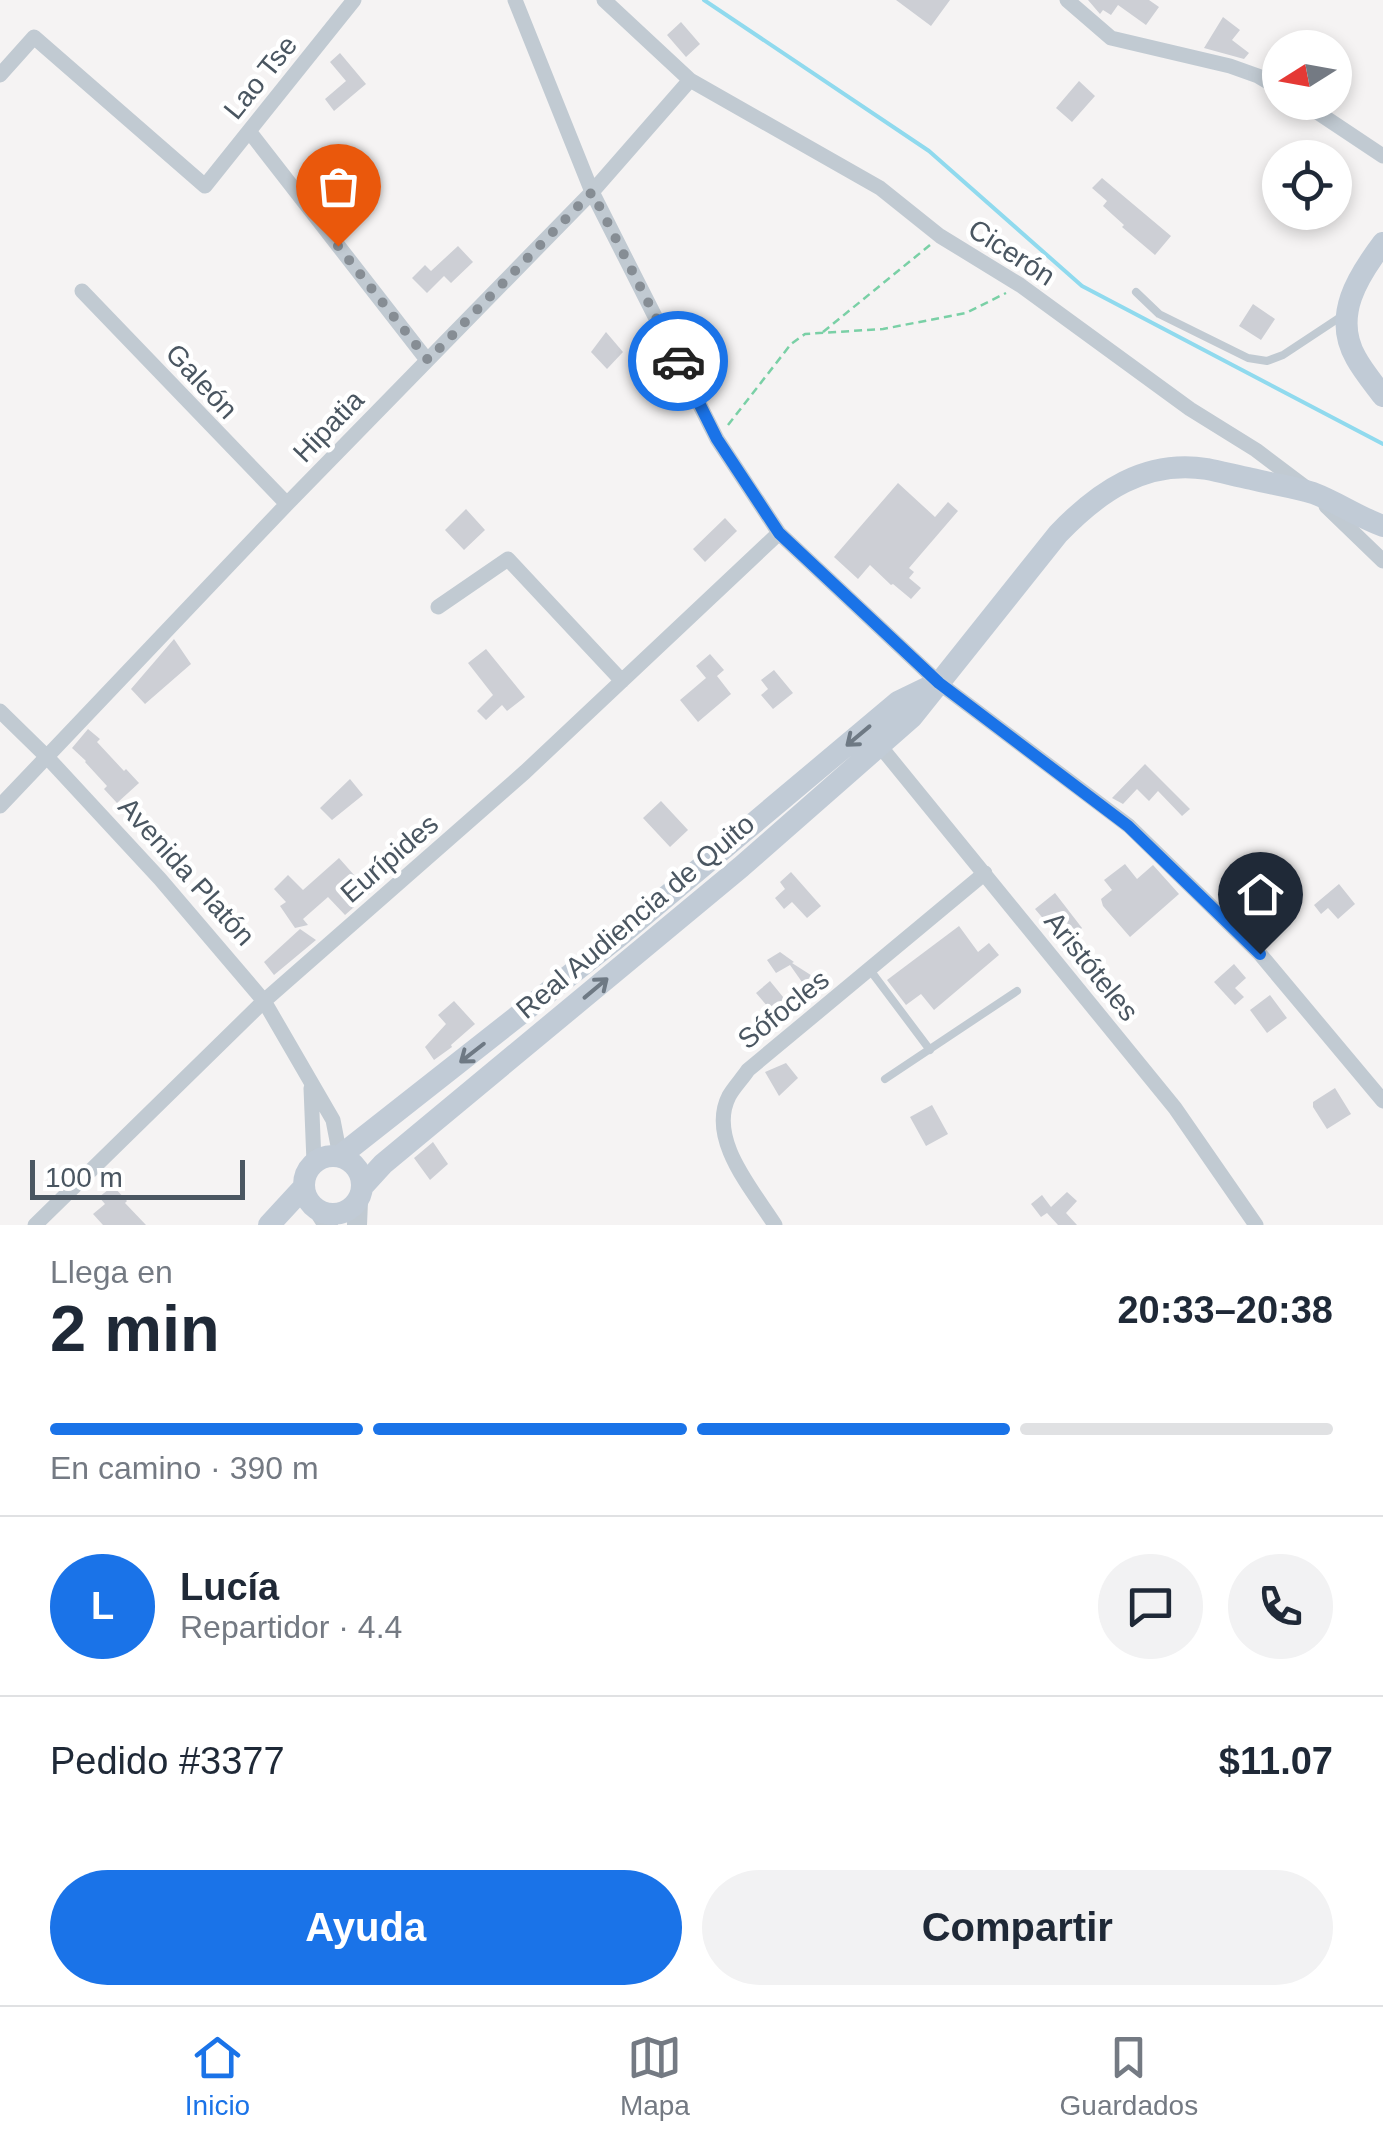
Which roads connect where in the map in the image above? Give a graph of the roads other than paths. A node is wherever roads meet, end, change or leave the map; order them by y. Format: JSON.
{"nodes":[{"id":1,"x":354,"y":0,"type":"edge"},
{"id":2,"x":515,"y":0,"type":"edge"},
{"id":3,"x":604,"y":0,"type":"edge"},
{"id":4,"x":1067,"y":0,"type":"edge"},
{"id":5,"x":0,"y":76,"type":"edge"},
{"id":6,"x":1262,"y":78,"type":"edge"},
{"id":7,"x":690,"y":80,"type":"junction"},
{"id":8,"x":1329,"y":120,"type":"edge"},
{"id":9,"x":248,"y":131,"type":"junction"},
{"id":10,"x":1383,"y":156,"type":"edge"},
{"id":11,"x":592,"y":192,"type":"junction"},
{"id":12,"x":1383,"y":243,"type":"edge"},
{"id":13,"x":82,"y":291,"type":"dead end"},
{"id":14,"x":1136,"y":292,"type":"dead end"},
{"id":15,"x":1346,"y":313,"type":"junction"},
{"id":16,"x":428,"y":360,"type":"junction"},
{"id":17,"x":1383,"y":396,"type":"edge"},
{"id":18,"x":1314,"y":494,"type":"junction"},
{"id":19,"x":287,"y":504,"type":"junction"},
{"id":20,"x":1383,"y":526,"type":"edge"},
{"id":21,"x":779,"y":533,"type":"junction"},
{"id":22,"x":1383,"y":561,"type":"edge"},
{"id":23,"x":438,"y":607,"type":"dead end"},
{"id":24,"x":622,"y":681,"type":"junction"},
{"id":25,"x":939,"y":683,"type":"junction"},
{"id":26,"x":0,"y":711,"type":"edge"},
{"id":27,"x":880,"y":746,"type":"junction"},
{"id":28,"x":47,"y":756,"type":"junction"},
{"id":29,"x":0,"y":806,"type":"edge"},
{"id":30,"x":985,"y":873,"type":"junction"},
{"id":31,"x":870,"y":970,"type":"junction"},
{"id":32,"x":1017,"y":991,"type":"dead end"},
{"id":33,"x":264,"y":1001,"type":"junction"},
{"id":34,"x":930,"y":1050,"type":"junction"},
{"id":35,"x":886,"y":1079,"type":"dead end"},
{"id":36,"x":310,"y":1084,"type":"junction"},
{"id":37,"x":1383,"y":1101,"type":"edge"},
{"id":38,"x":340,"y":1156,"type":"junction"},
{"id":39,"x":314,"y":1162,"type":"junction"},
{"id":40,"x":304,"y":1187,"type":"junction"},
{"id":41,"x":360,"y":1194,"type":"junction"},
{"id":42,"x":317,"y":1220,"type":"edge"},
{"id":43,"x":36,"y":1225,"type":"edge"},
{"id":44,"x":269,"y":1225,"type":"edge"},
{"id":45,"x":356,"y":1225,"type":"edge"},
{"id":46,"x":775,"y":1225,"type":"edge"},
{"id":47,"x":1256,"y":1225,"type":"edge"}],
"edges":[{"from":1,"to":9,"type":"street","name":"Lao Tse"},
{"from":2,"to":11,"type":"street"},
{"from":3,"to":7,"type":"street","name":"Cicerón"},
{"from":4,"to":6,"type":"street"},
{"from":5,"to":9,"type":"street","name":"Lao Tse"},
{"from":7,"to":11,"type":"street","name":"Hipatia"},
{"from":7,"to":18,"type":"street","name":"Cicerón"},
{"from":8,"to":10,"type":"street"},
{"from":9,"to":16,"type":"street"},
{"from":11,"to":16,"type":"street","name":"Hipatia"},
{"from":11,"to":21,"type":"street"},
{"from":12,"to":15,"type":"main road"},
{"from":13,"to":19,"type":"street","name":"Galeón"},
{"from":14,"to":15,"type":"lane"},
{"from":15,"to":17,"type":"main road"},
{"from":16,"to":19,"type":"street","name":"Hipatia"},
{"from":18,"to":20,"type":"main road","name":"Real Audiencia de Quito"},
{"from":18,"to":22,"type":"street","name":"Cicerón"},
{"from":18,"to":25,"type":"main road","name":"Real Audiencia de Quito"},
{"from":19,"to":28,"type":"street","name":"Hipatia"},
{"from":21,"to":24,"type":"street","name":"Eurípides"},
{"from":21,"to":25,"type":"street"},
{"from":23,"to":24,"type":"street"},
{"from":24,"to":33,"type":"street","name":"Eurípides"},
{"from":25,"to":27,"type":"main road","name":"Real Audiencia de Quito"},
{"from":25,"to":37,"type":"street"},
{"from":25,"to":38,"type":"main road","name":"Real Audiencia de Quito","one_way":true},
{"from":26,"to":28,"type":"street","name":"Avenida Platón"},
{"from":27,"to":30,"type":"street","name":"Aristóteles"},
{"from":41,"to":27,"type":"main road","name":"Real Audiencia de Quito","one_way":true},
{"from":28,"to":29,"type":"street","name":"Hipatia"},
{"from":28,"to":33,"type":"street","name":"Avenida Platón"},
{"from":30,"to":31,"type":"street","name":"Sófocles"},
{"from":30,"to":47,"type":"street","name":"Aristóteles"},
{"from":31,"to":34,"type":"lane"},
{"from":31,"to":46,"type":"street","name":"Sófocles"},
{"from":32,"to":34,"type":"lane"},
{"from":33,"to":36,"type":"street","name":"Avenida Platón"},
{"from":33,"to":43,"type":"street","name":"Eurípides"},
{"from":34,"to":35,"type":"lane"},
{"from":36,"to":38,"type":"street","name":"Avenida Platón"},
{"from":36,"to":39,"type":"street","name":"Avenida Platón"},
{"from":38,"to":39,"type":"main road"},
{"from":38,"to":41,"type":"main road"},
{"from":39,"to":40,"type":"main road"},
{"from":40,"to":42,"type":"main road"},
{"from":40,"to":44,"type":"main road"},
{"from":41,"to":42,"type":"main road"},
{"from":41,"to":45,"type":"street"}]}
